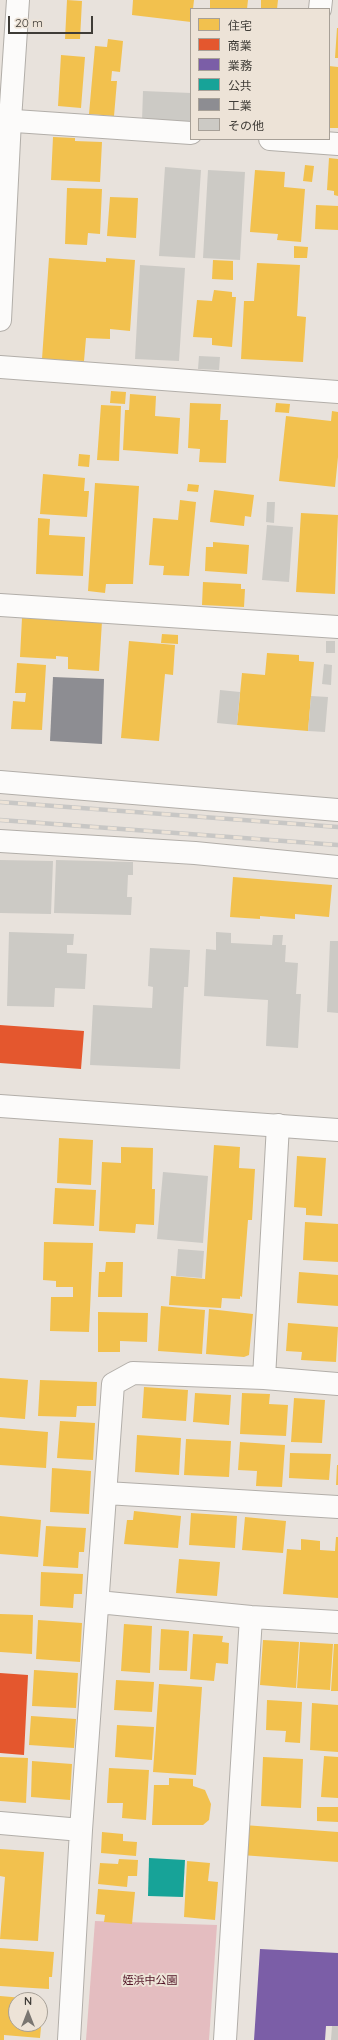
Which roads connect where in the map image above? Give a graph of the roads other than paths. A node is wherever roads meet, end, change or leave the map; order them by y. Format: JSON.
{"nodes":[{"id":1,"x":18,"y":0,"type":"edge"},
{"id":2,"x":5,"y":120,"type":"edge"},
{"id":3,"x":190,"y":133,"type":"edge"},
{"id":4,"x":292,"y":140,"type":"edge"},
{"id":5,"x":314,"y":141,"type":"edge"},
{"id":6,"x":338,"y":144,"type":"edge"},
{"id":7,"x":0,"y":320,"type":"edge"},
{"id":8,"x":0,"y":367,"type":"edge"},
{"id":9,"x":338,"y":392,"type":"edge"},
{"id":10,"x":0,"y":605,"type":"edge"},
{"id":11,"x":338,"y":627,"type":"edge"},
{"id":12,"x":0,"y":782,"type":"edge"},
{"id":13,"x":338,"y":810,"type":"edge"},
{"id":14,"x":0,"y":841,"type":"edge"},
{"id":15,"x":338,"y":866,"type":"edge"},
{"id":16,"x":0,"y":1106,"type":"edge"},
{"id":17,"x":278,"y":1125,"type":"junction"},
{"id":18,"x":338,"y":1130,"type":"edge"},
{"id":19,"x":264,"y":1378,"type":"junction"},
{"id":20,"x":338,"y":1384,"type":"edge"},
{"id":21,"x":106,"y":1493,"type":"junction"},
{"id":22,"x":338,"y":1507,"type":"edge"},
{"id":23,"x":98,"y":1602,"type":"junction"},
{"id":24,"x":251,"y":1617,"type":"junction"},
{"id":25,"x":338,"y":1622,"type":"edge"},
{"id":26,"x":0,"y":1823,"type":"edge"},
{"id":27,"x":81,"y":1830,"type":"junction"},
{"id":28,"x":69,"y":2040,"type":"edge"},
{"id":29,"x":225,"y":2040,"type":"edge"}],
"edges":[{"from":1,"to":2,"type":"street"},
{"from":2,"to":3,"type":"street"},
{"from":2,"to":7,"type":"street"},
{"from":4,"to":5,"type":"street"},
{"from":5,"to":6,"type":"street"},
{"from":8,"to":9,"type":"street"},
{"from":10,"to":11,"type":"street"},
{"from":12,"to":13,"type":"street"},
{"from":14,"to":15,"type":"street"},
{"from":16,"to":17,"type":"street"},
{"from":17,"to":18,"type":"street"},
{"from":17,"to":19,"type":"street"},
{"from":19,"to":20,"type":"street"},
{"from":19,"to":21,"type":"street"},
{"from":21,"to":22,"type":"street"},
{"from":21,"to":23,"type":"street"},
{"from":23,"to":24,"type":"street"},
{"from":23,"to":27,"type":"street"},
{"from":24,"to":25,"type":"street"},
{"from":24,"to":29,"type":"street"},
{"from":26,"to":27,"type":"street"},
{"from":27,"to":28,"type":"street"}]}
